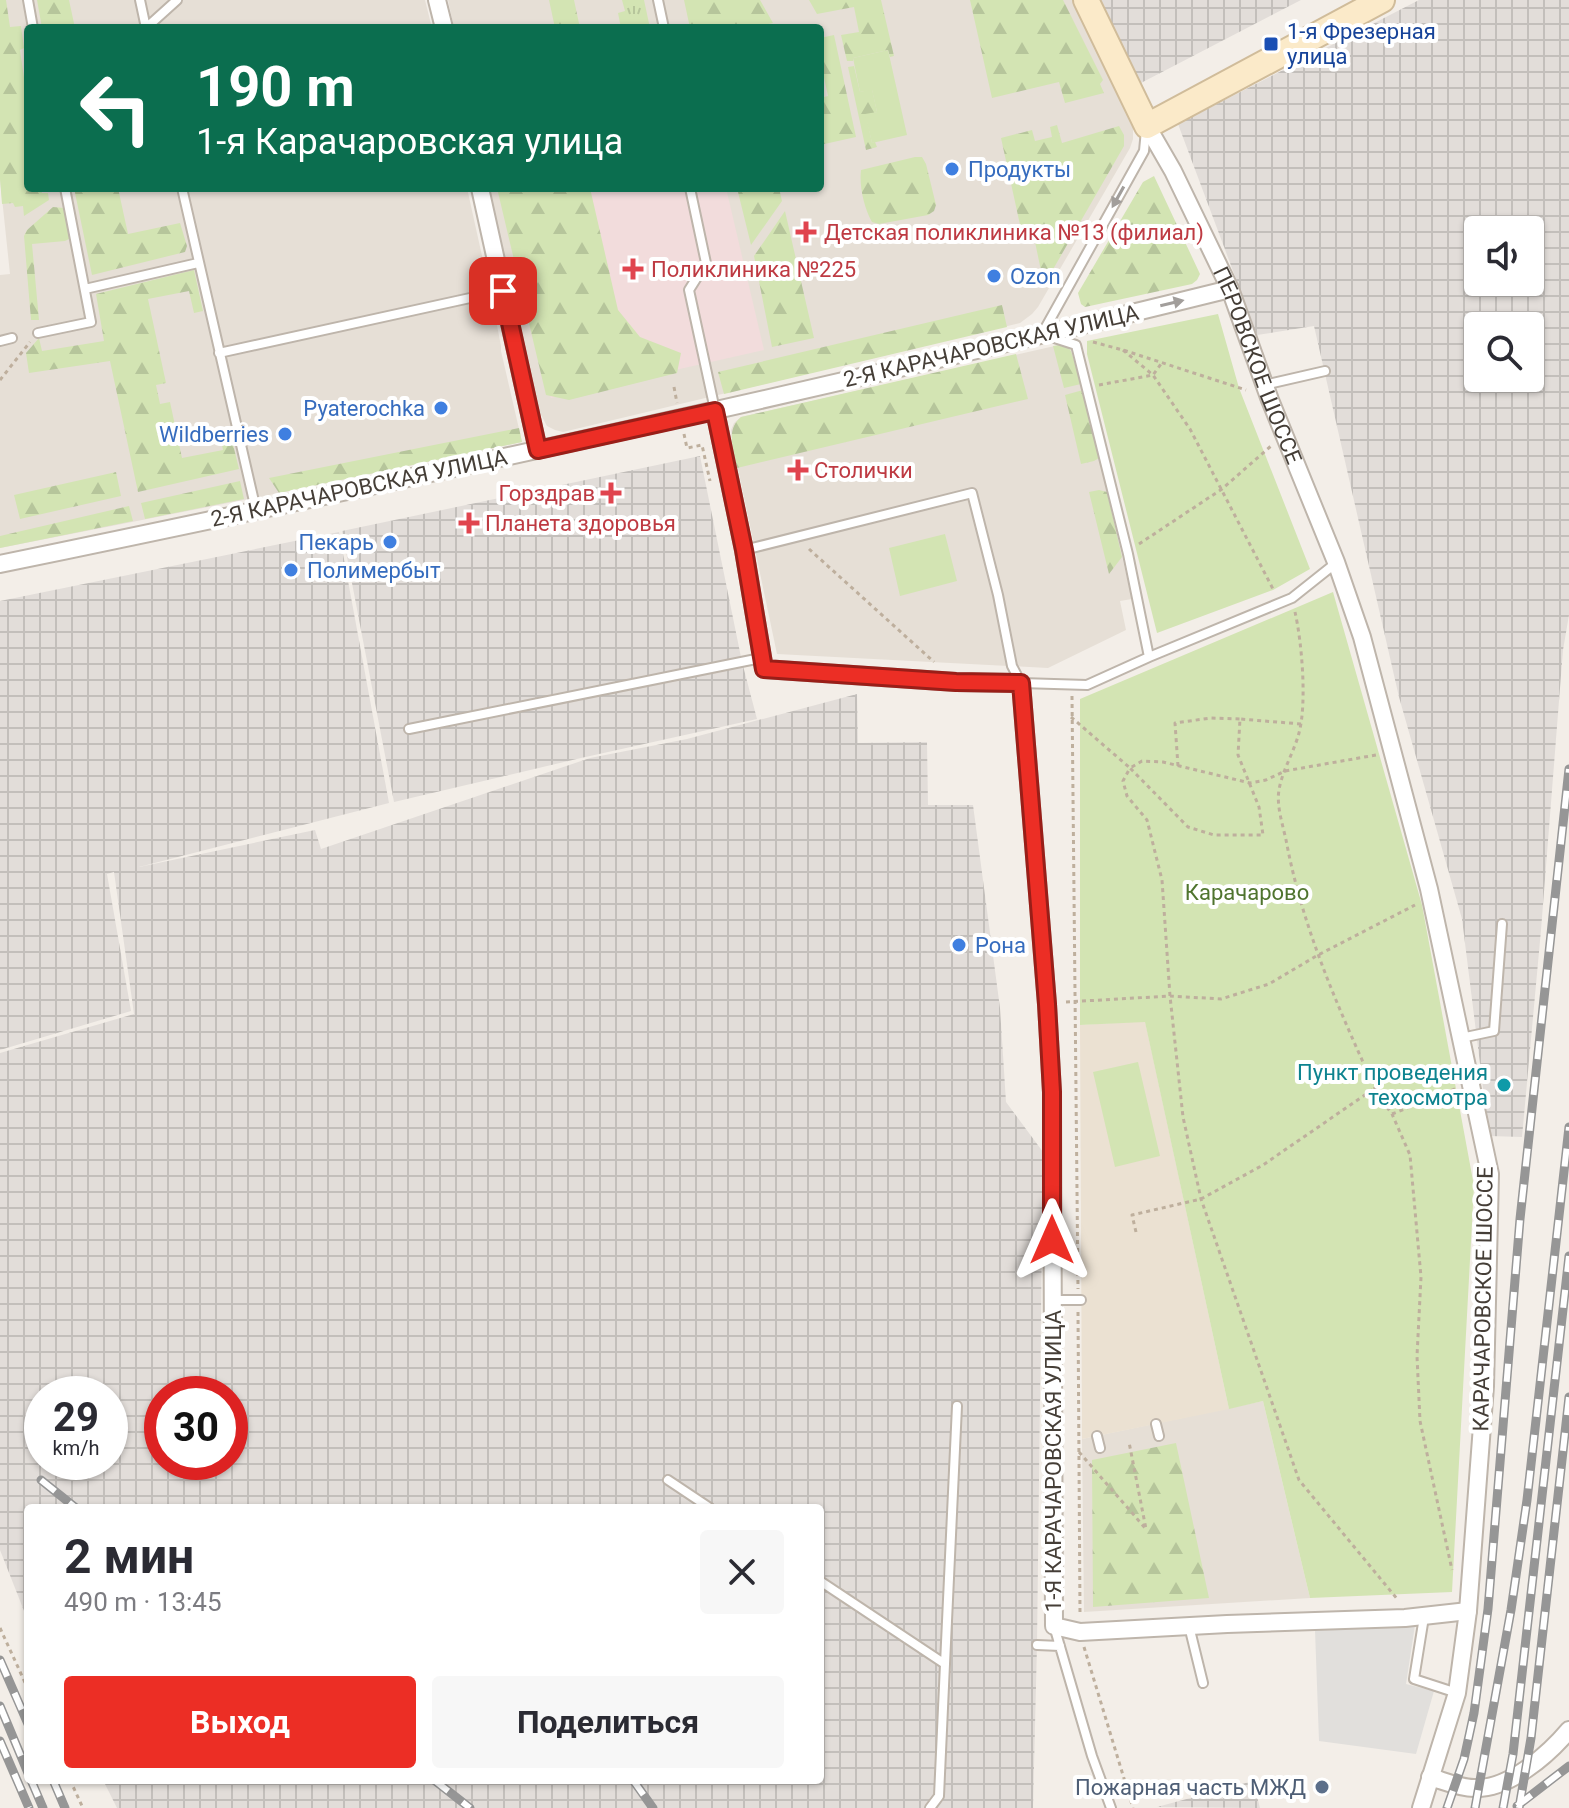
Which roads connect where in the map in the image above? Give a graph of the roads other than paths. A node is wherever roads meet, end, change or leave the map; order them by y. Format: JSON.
{"nodes":[{"id":1,"x":28,"y":0,"type":"edge"},
{"id":2,"x":140,"y":0,"type":"edge"},
{"id":3,"x":177,"y":0,"type":"edge"},
{"id":4,"x":437,"y":0,"type":"edge"},
{"id":5,"x":658,"y":0,"type":"edge"},
{"id":6,"x":1086,"y":0,"type":"edge"},
{"id":7,"x":1382,"y":0,"type":"edge"},
{"id":8,"x":32,"y":24,"type":"edge"},
{"id":9,"x":145,"y":24,"type":"edge"},
{"id":10,"x":150,"y":24,"type":"edge"},
{"id":11,"x":443,"y":24,"type":"edge"},
{"id":12,"x":663,"y":24,"type":"edge"},
{"id":13,"x":1147,"y":126,"type":"junction"},
{"id":14,"x":66,"y":192,"type":"edge"},
{"id":15,"x":183,"y":192,"type":"edge"},
{"id":16,"x":481,"y":192,"type":"edge"},
{"id":17,"x":691,"y":192,"type":"edge"},
{"id":18,"x":198,"y":263,"type":"junction"},
{"id":19,"x":85,"y":289,"type":"junction"},
{"id":20,"x":1230,"y":289,"type":"junction"},
{"id":21,"x":503,"y":291,"type":"junction"},
{"id":22,"x":38,"y":333,"type":"road end"},
{"id":23,"x":1042,"y":334,"type":"junction"},
{"id":24,"x":12,"y":338,"type":"dead end"},
{"id":25,"x":0,"y":341,"type":"edge"},
{"id":26,"x":219,"y":353,"type":"junction"},
{"id":27,"x":1325,"y":371,"type":"dead end"},
{"id":28,"x":1258,"y":389,"type":"junction"},
{"id":29,"x":715,"y":411,"type":"junction"},
{"id":30,"x":538,"y":450,"type":"junction"},
{"id":31,"x":257,"y":511,"type":"junction"},
{"id":32,"x":744,"y":550,"type":"junction"},
{"id":33,"x":1336,"y":562,"type":"junction"},
{"id":34,"x":0,"y":564,"type":"edge"},
{"id":35,"x":1149,"y":657,"type":"junction"},
{"id":36,"x":761,"y":658,"type":"junction"},
{"id":37,"x":1021,"y":683,"type":"junction"},
{"id":38,"x":409,"y":729,"type":"dead end"},
{"id":39,"x":1502,"y":924,"type":"dead end"},
{"id":40,"x":1461,"y":1038,"type":"junction"},
{"id":41,"x":1053,"y":1300,"type":"junction"},
{"id":42,"x":1079,"y":1300,"type":"road end"},
{"id":43,"x":957,"y":1406,"type":"dead end"},
{"id":44,"x":1156,"y":1424,"type":"dead end"},
{"id":45,"x":1097,"y":1436,"type":"dead end"},
{"id":46,"x":1159,"y":1436,"type":"dead end"},
{"id":47,"x":1100,"y":1448,"type":"dead end"},
{"id":48,"x":668,"y":1480,"type":"dead end"},
{"id":49,"x":704,"y":1504,"type":"edge"},
{"id":50,"x":824,"y":1584,"type":"edge"},
{"id":51,"x":1468,"y":1611,"type":"junction"},
{"id":52,"x":1424,"y":1616,"type":"junction"},
{"id":53,"x":1054,"y":1626,"type":"junction"},
{"id":54,"x":1189,"y":1626,"type":"junction"},
{"id":55,"x":1037,"y":1645,"type":"dead end"},
{"id":56,"x":1060,"y":1646,"type":"junction"},
{"id":57,"x":945,"y":1664,"type":"junction"},
{"id":58,"x":1203,"y":1683,"type":"dead end"},
{"id":59,"x":1457,"y":1693,"type":"junction"},
{"id":60,"x":1569,"y":1730,"type":"edge"},
{"id":61,"x":1430,"y":1777,"type":"junction"},
{"id":62,"x":930,"y":1808,"type":"edge"},
{"id":63,"x":1111,"y":1808,"type":"edge"},
{"id":64,"x":1421,"y":1808,"type":"edge"}],
"edges":[{"from":1,"to":8,"type":"lane"},
{"from":2,"to":9,"type":"lane"},
{"from":3,"to":10,"type":"lane"},
{"from":4,"to":11,"type":"street"},
{"from":5,"to":12,"type":"lane"},
{"from":6,"to":13,"type":"street","name":"ПЕРОВСКОЕ ШОССЕ"},
{"from":7,"to":13,"type":"street"},
{"from":13,"to":20,"type":"street","name":"ПЕРОВСКОЕ ШОССЕ"},
{"from":13,"to":23,"type":"lane","one_way":true},
{"from":14,"to":19,"type":"lane"},
{"from":15,"to":18,"type":"lane"},
{"from":16,"to":21,"type":"street"},
{"from":17,"to":29,"type":"lane"},
{"from":18,"to":19,"type":"lane"},
{"from":18,"to":26,"type":"lane"},
{"from":19,"to":22,"type":"lane"},
{"from":23,"to":20,"type":"street","name":"2-Я КАРАЧАРОВСКАЯ УЛИЦА","one_way":true},
{"from":20,"to":28,"type":"street","name":"ПЕРОВСКОЕ ШОССЕ"},
{"from":21,"to":26,"type":"lane"},
{"from":21,"to":30,"type":"street"},
{"from":23,"to":29,"type":"street","name":"2-Я КАРАЧАРОВСКАЯ УЛИЦА"},
{"from":23,"to":35,"type":"lane"},
{"from":24,"to":25,"type":"lane"},
{"from":26,"to":31,"type":"lane"},
{"from":27,"to":28,"type":"lane"},
{"from":28,"to":33,"type":"street","name":"ПЕРОВСКОЕ ШОССЕ"},
{"from":29,"to":30,"type":"street","name":"2-Я КАРАЧАРОВСКАЯ УЛИЦА"},
{"from":29,"to":32,"type":"street"},
{"from":30,"to":31,"type":"street","name":"2-Я КАРАЧАРОВСКАЯ УЛИЦА"},
{"from":31,"to":34,"type":"street","name":"2-Я КАРАЧАРОВСКАЯ УЛИЦА"},
{"from":32,"to":36,"type":"street"},
{"from":32,"to":37,"type":"lane"},
{"from":33,"to":35,"type":"lane"},
{"from":33,"to":40,"type":"street","name":"КАРАЧАРОВСКОЕ ШОССЕ"},
{"from":35,"to":37,"type":"lane"},
{"from":36,"to":37,"type":"street"},
{"from":36,"to":38,"type":"lane"},
{"from":37,"to":41,"type":"street","name":"1-Я КАРАЧАРОВСКАЯ УЛИЦА"},
{"from":39,"to":40,"type":"lane"},
{"from":40,"to":51,"type":"street","name":"КАРАЧАРОВСКОЕ ШОССЕ"},
{"from":41,"to":42,"type":"lane"},
{"from":41,"to":53,"type":"street","name":"1-Я КАРАЧАРОВСКАЯ УЛИЦА"},
{"from":43,"to":57,"type":"lane"},
{"from":44,"to":46,"type":"lane"},
{"from":45,"to":47,"type":"lane"},
{"from":48,"to":49,"type":"lane"},
{"from":50,"to":57,"type":"lane"},
{"from":51,"to":52,"type":"street","name":"1-Я КАРАЧАРОВСКАЯ УЛИЦА"},
{"from":51,"to":59,"type":"street","name":"КАРАЧАРОВСКОЕ ШОССЕ"},
{"from":52,"to":54,"type":"street","name":"1-Я КАРАЧАРОВСКАЯ УЛИЦА"},
{"from":52,"to":59,"type":"lane"},
{"from":53,"to":54,"type":"street","name":"1-Я КАРАЧАРОВСКАЯ УЛИЦА"},
{"from":53,"to":56,"type":"lane"},
{"from":54,"to":58,"type":"lane"},
{"from":55,"to":56,"type":"lane"},
{"from":56,"to":63,"type":"lane"},
{"from":57,"to":62,"type":"lane"},
{"from":59,"to":61,"type":"street","name":"КАРАЧАРОВСКОЕ ШОССЕ"},
{"from":60,"to":61,"type":"street"},
{"from":61,"to":64,"type":"street","name":"КАРАЧАРОВСКОЕ ШОССЕ"}]}
